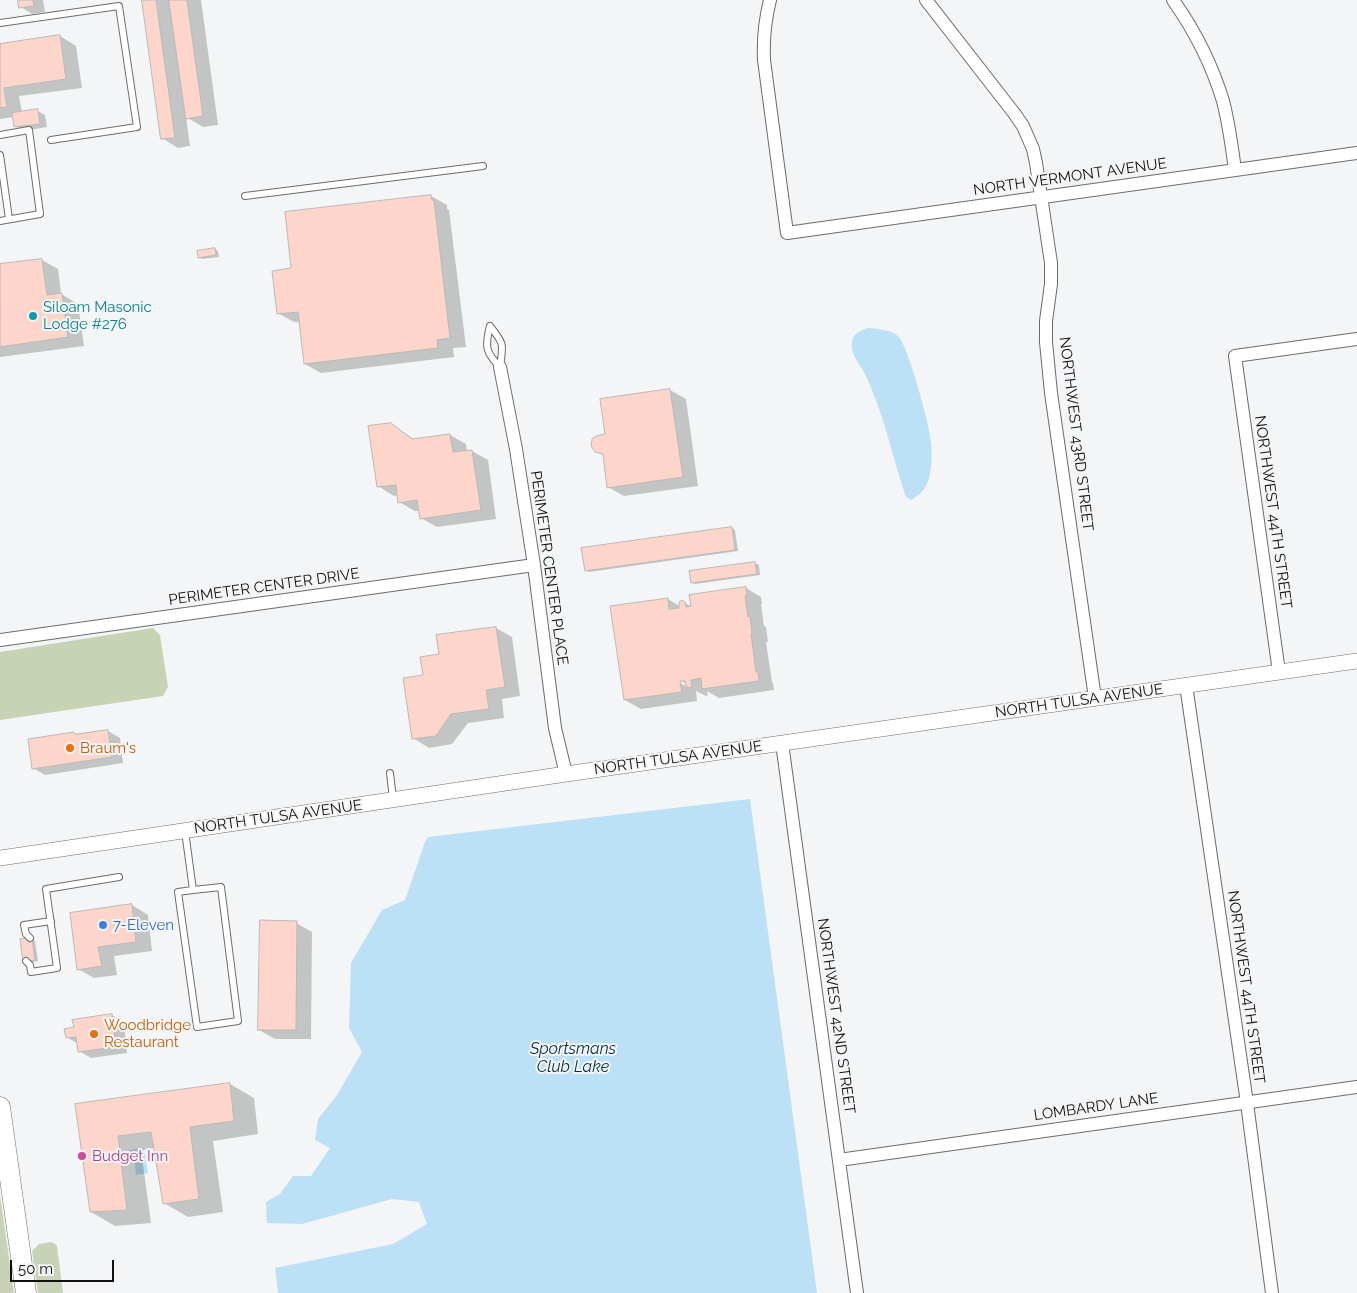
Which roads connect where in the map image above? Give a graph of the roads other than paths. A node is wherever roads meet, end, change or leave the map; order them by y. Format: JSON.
{"nodes":[{"id":1,"x":770,"y":0,"type":"edge"},
{"id":2,"x":926,"y":0,"type":"edge"},
{"id":3,"x":1174,"y":0,"type":"edge"},
{"id":4,"x":0,"y":23,"type":"edge"},
{"id":5,"x":0,"y":134,"type":"edge"},
{"id":6,"x":51,"y":140,"type":"dead end"},
{"id":7,"x":1357,"y":153,"type":"edge"},
{"id":8,"x":0,"y":155,"type":"edge"},
{"id":9,"x":482,"y":166,"type":"dead end"},
{"id":10,"x":1235,"y":170,"type":"junction"},
{"id":11,"x":245,"y":196,"type":"dead end"},
{"id":12,"x":1042,"y":198,"type":"junction"},
{"id":13,"x":9,"y":219,"type":"junction"},
{"id":14,"x":0,"y":221,"type":"edge"},
{"id":15,"x":1357,"y":339,"type":"edge"},
{"id":16,"x":500,"y":367,"type":"junction"},
{"id":17,"x":534,"y":565,"type":"junction"},
{"id":18,"x":0,"y":640,"type":"edge"},
{"id":19,"x":1357,"y":661,"type":"edge"},
{"id":20,"x":1279,"y":672,"type":"junction"},
{"id":21,"x":1186,"y":685,"type":"junction"},
{"id":22,"x":1095,"y":698,"type":"junction"},
{"id":23,"x":782,"y":743,"type":"junction"},
{"id":24,"x":390,"y":773,"type":"dead end"},
{"id":25,"x":566,"y":774,"type":"junction"},
{"id":26,"x":393,"y":800,"type":"junction"},
{"id":27,"x":185,"y":831,"type":"junction"},
{"id":28,"x":0,"y":858,"type":"edge"},
{"id":29,"x":119,"y":877,"type":"dead end"},
{"id":30,"x":193,"y":890,"type":"junction"},
{"id":31,"x":51,"y":922,"type":"junction"},
{"id":32,"x":26,"y":937,"type":"dead end"},
{"id":33,"x":29,"y":962,"type":"dead end"},
{"id":34,"x":1357,"y":1087,"type":"edge"},
{"id":35,"x":1247,"y":1102,"type":"junction"},
{"id":36,"x":0,"y":1107,"type":"edge"},
{"id":37,"x":839,"y":1160,"type":"junction"},
{"id":38,"x":26,"y":1293,"type":"edge"},
{"id":39,"x":857,"y":1293,"type":"edge"},
{"id":40,"x":1272,"y":1293,"type":"edge"}],
"edges":[{"from":1,"to":12,"type":"street","name":"NORTH VERMONT AVENUE"},
{"from":2,"to":12,"type":"street","name":"NORTHWEST 43RD STREET"},
{"from":3,"to":10,"type":"street"},
{"from":4,"to":6,"type":"lane"},
{"from":5,"to":13,"type":"lane"},
{"from":7,"to":10,"type":"street","name":"NORTH VERMONT AVENUE"},
{"from":8,"to":13,"type":"lane"},
{"from":9,"to":11,"type":"lane"},
{"from":10,"to":12,"type":"street","name":"NORTH VERMONT AVENUE"},
{"from":12,"to":22,"type":"street","name":"NORTHWEST 43RD STREET"},
{"from":13,"to":14,"type":"lane"},
{"from":15,"to":20,"type":"street","name":"NORTHWEST 44TH STREET"},
{"from":16,"to":16,"type":"lane"},
{"from":16,"to":17,"type":"street","name":"PERIMETER CENTER PLACE"},
{"from":17,"to":18,"type":"street","name":"PERIMETER CENTER DRIVE"},
{"from":17,"to":25,"type":"street","name":"PERIMETER CENTER PLACE"},
{"from":19,"to":20,"type":"street","name":"NORTH TULSA AVENUE"},
{"from":20,"to":21,"type":"street","name":"NORTH TULSA AVENUE"},
{"from":21,"to":22,"type":"street","name":"NORTH TULSA AVENUE"},
{"from":21,"to":35,"type":"street","name":"NORTHWEST 44TH STREET"},
{"from":22,"to":23,"type":"street","name":"NORTH TULSA AVENUE"},
{"from":23,"to":25,"type":"street","name":"NORTH TULSA AVENUE"},
{"from":23,"to":37,"type":"street","name":"NORTHWEST 42ND STREET"},
{"from":24,"to":26,"type":"lane"},
{"from":25,"to":26,"type":"street","name":"NORTH TULSA AVENUE"},
{"from":26,"to":27,"type":"street","name":"NORTH TULSA AVENUE"},
{"from":27,"to":28,"type":"street","name":"NORTH TULSA AVENUE"},
{"from":27,"to":30,"type":"lane"},
{"from":29,"to":31,"type":"lane"},
{"from":30,"to":30,"type":"lane"},
{"from":31,"to":32,"type":"lane"},
{"from":31,"to":33,"type":"lane"},
{"from":34,"to":35,"type":"street","name":"LOMBARDY LANE"},
{"from":35,"to":37,"type":"street","name":"LOMBARDY LANE"},
{"from":35,"to":40,"type":"street","name":"NORTHWEST 44TH STREET"},
{"from":36,"to":38,"type":"highway"},
{"from":37,"to":39,"type":"street","name":"NORTHWEST 42ND STREET"}]}
